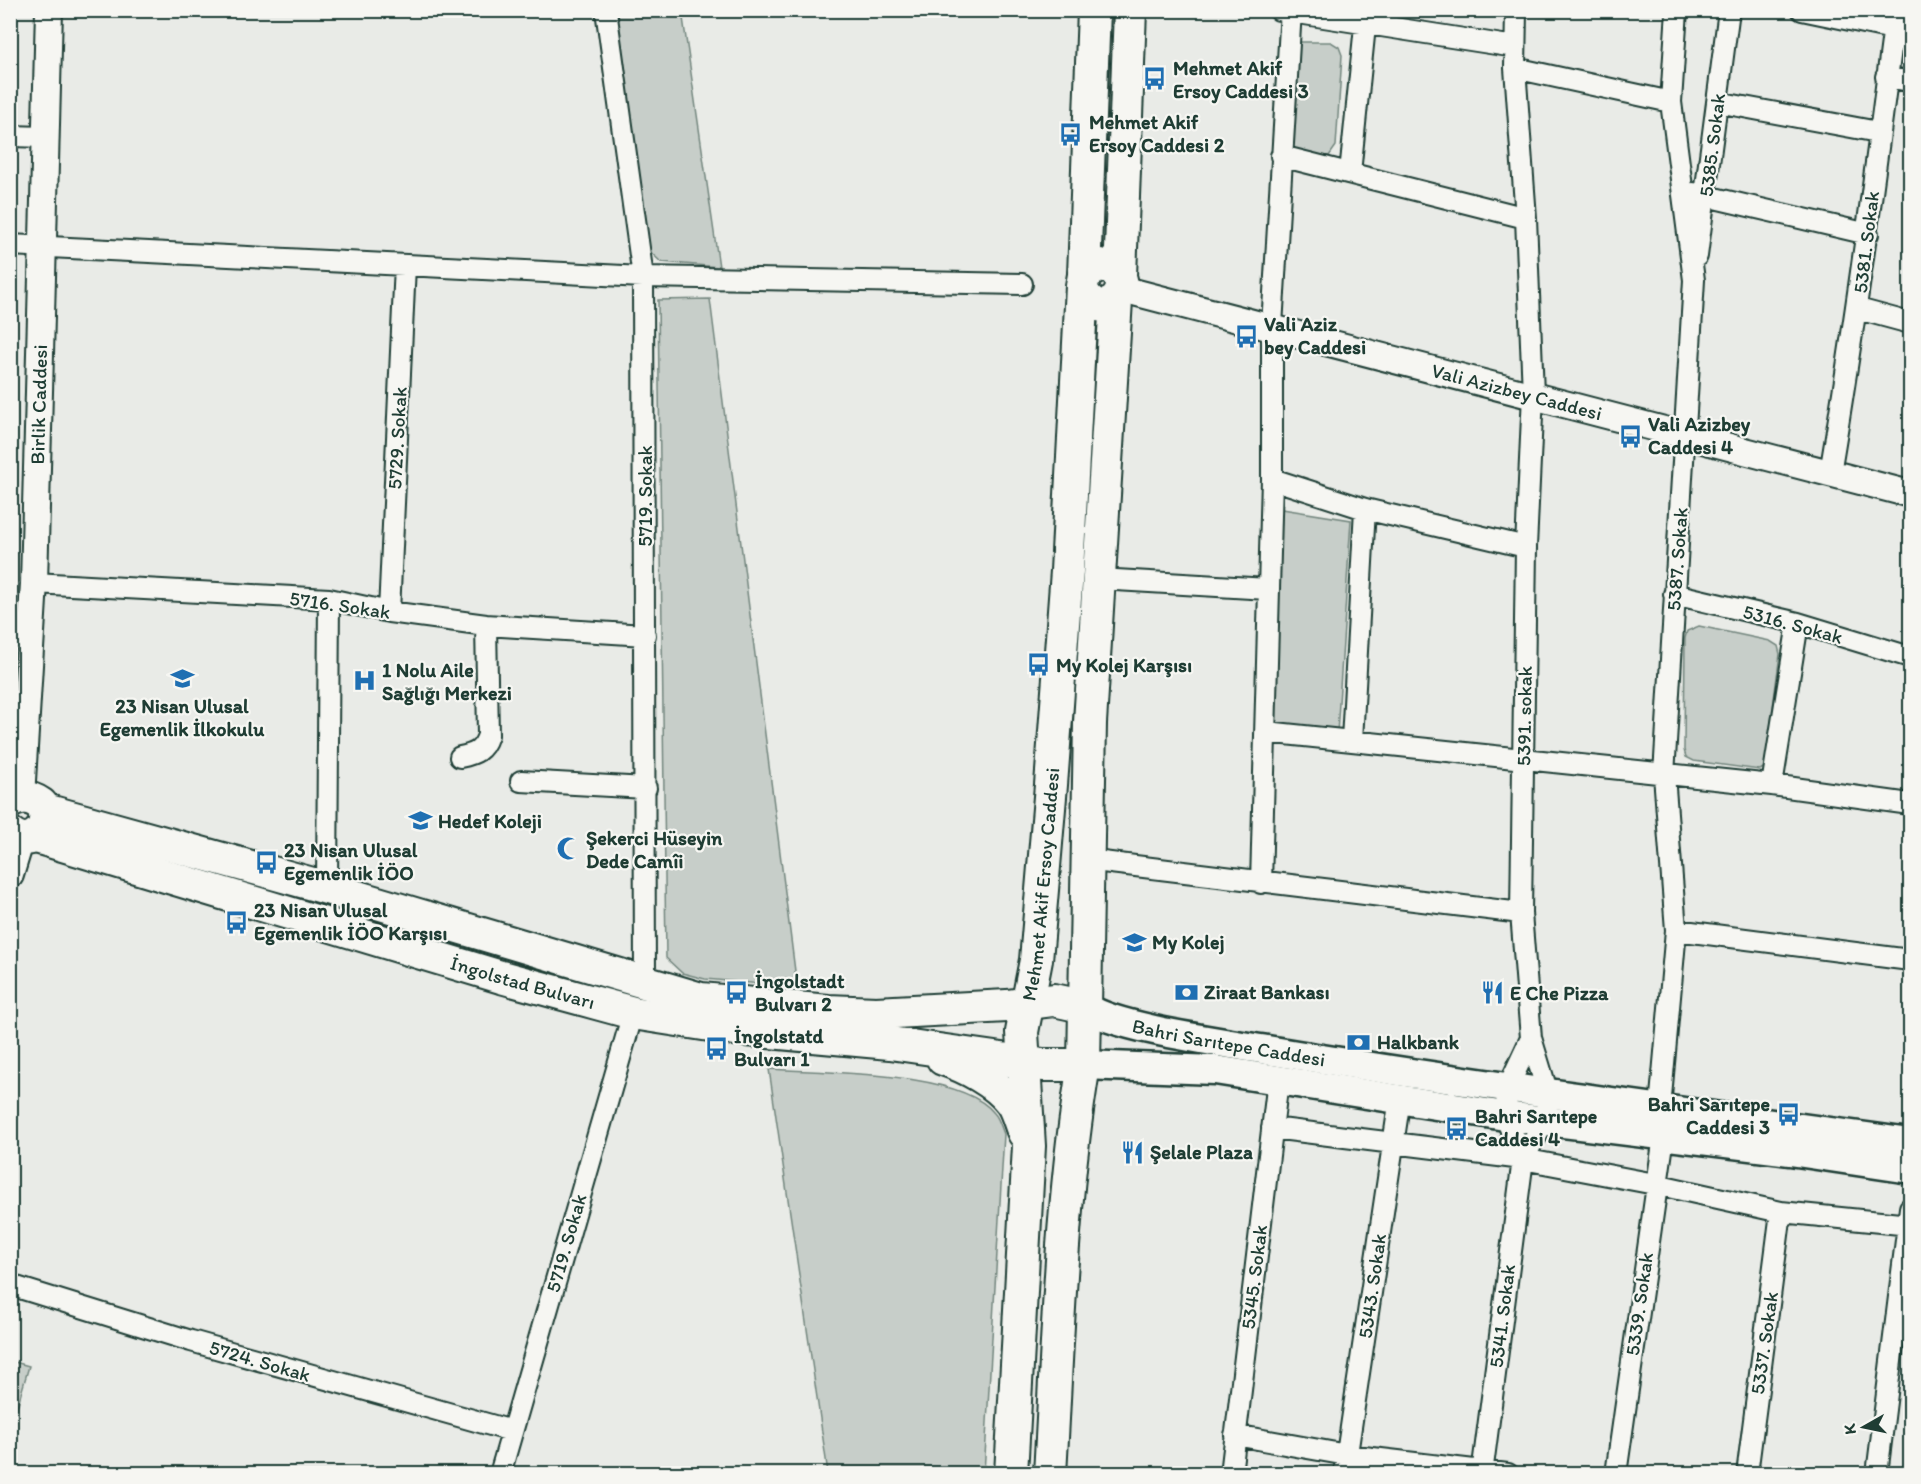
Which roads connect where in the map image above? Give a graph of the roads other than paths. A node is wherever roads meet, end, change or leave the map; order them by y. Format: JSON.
{"nodes":[{"id":1,"x":49,"y":10,"type":"edge"},
{"id":2,"x":606,"y":10,"type":"edge"},
{"id":3,"x":1094,"y":10,"type":"edge"},
{"id":4,"x":1130,"y":10,"type":"edge"},
{"id":5,"x":1516,"y":10,"type":"edge"},
{"id":6,"x":1677,"y":10,"type":"edge"},
{"id":7,"x":1729,"y":10,"type":"edge"},
{"id":8,"x":1802,"y":10,"type":"edge"},
{"id":9,"x":1287,"y":11,"type":"edge"},
{"id":10,"x":1895,"y":20,"type":"edge"},
{"id":11,"x":1365,"y":26,"type":"junction"},
{"id":12,"x":1515,"y":47,"type":"junction"},
{"id":13,"x":1515,"y":68,"type":"junction"},
{"id":14,"x":1886,"y":78,"type":"junction"},
{"id":15,"x":1911,"y":81,"type":"edge"},
{"id":16,"x":1671,"y":102,"type":"junction"},
{"id":17,"x":1717,"y":102,"type":"junction"},
{"id":18,"x":1878,"y":132,"type":"junction"},
{"id":19,"x":10,"y":136,"type":"edge"},
{"id":20,"x":45,"y":137,"type":"junction"},
{"id":21,"x":1281,"y":156,"type":"junction"},
{"id":22,"x":1350,"y":173,"type":"junction"},
{"id":23,"x":1681,"y":190,"type":"junction"},
{"id":24,"x":1706,"y":197,"type":"junction"},
{"id":25,"x":1526,"y":219,"type":"junction"},
{"id":26,"x":1868,"y":234,"type":"junction"},
{"id":27,"x":10,"y":245,"type":"edge"},
{"id":28,"x":44,"y":247,"type":"junction"},
{"id":29,"x":405,"y":265,"type":"junction"},
{"id":30,"x":643,"y":277,"type":"junction"},
{"id":31,"x":1694,"y":280,"type":"junction"},
{"id":32,"x":1084,"y":283,"type":"junction"},
{"id":33,"x":1022,"y":284,"type":"dead end"},
{"id":34,"x":1119,"y":288,"type":"junction"},
{"id":35,"x":1858,"y":309,"type":"junction"},
{"id":36,"x":1911,"y":323,"type":"edge"},
{"id":37,"x":1272,"y":326,"type":"junction"},
{"id":38,"x":1533,"y":394,"type":"junction"},
{"id":39,"x":1686,"y":435,"type":"junction"},
{"id":40,"x":1830,"y":473,"type":"junction"},
{"id":41,"x":1272,"y":479,"type":"junction"},
{"id":42,"x":1911,"y":494,"type":"edge"},
{"id":43,"x":1365,"y":509,"type":"junction"},
{"id":44,"x":1526,"y":547,"type":"junction"},
{"id":45,"x":1099,"y":579,"type":"junction"},
{"id":46,"x":34,"y":583,"type":"junction"},
{"id":47,"x":1268,"y":589,"type":"junction"},
{"id":48,"x":1674,"y":594,"type":"junction"},
{"id":49,"x":329,"y":599,"type":"junction"},
{"id":50,"x":389,"y":612,"type":"junction"},
{"id":51,"x":1798,"y":623,"type":"junction"},
{"id":52,"x":486,"y":625,"type":"junction"},
{"id":53,"x":645,"y":635,"type":"junction"},
{"id":54,"x":1911,"y":657,"type":"edge"},
{"id":55,"x":1266,"y":732,"type":"junction"},
{"id":56,"x":1352,"y":740,"type":"junction"},
{"id":57,"x":460,"y":757,"type":"dead end"},
{"id":58,"x":1523,"y":759,"type":"junction"},
{"id":59,"x":1664,"y":775,"type":"junction"},
{"id":60,"x":521,"y":781,"type":"dead end"},
{"id":61,"x":1772,"y":785,"type":"junction"},
{"id":62,"x":646,"y":788,"type":"junction"},
{"id":63,"x":1911,"y":804,"type":"edge"},
{"id":64,"x":21,"y":815,"type":"edge"},
{"id":65,"x":1086,"y":860,"type":"junction"},
{"id":66,"x":10,"y":875,"type":"edge"},
{"id":67,"x":1261,"y":883,"type":"junction"},
{"id":68,"x":327,"y":888,"type":"junction"},
{"id":69,"x":1521,"y":914,"type":"junction"},
{"id":70,"x":1676,"y":930,"type":"junction"},
{"id":71,"x":1036,"y":960,"type":"junction"},
{"id":72,"x":1911,"y":960,"type":"edge"},
{"id":73,"x":645,"y":984,"type":"junction"},
{"id":74,"x":1026,"y":1004,"type":"junction"},
{"id":75,"x":1086,"y":1007,"type":"junction"},
{"id":76,"x":939,"y":1009,"type":"junction"},
{"id":77,"x":633,"y":1013,"type":"junction"},
{"id":78,"x":1532,"y":1038,"type":"junction"},
{"id":79,"x":890,"y":1043,"type":"junction"},
{"id":80,"x":1025,"y":1061,"type":"junction"},
{"id":81,"x":1084,"y":1065,"type":"junction"},
{"id":82,"x":1278,"y":1080,"type":"junction"},
{"id":83,"x":1508,"y":1087,"type":"junction"},
{"id":84,"x":1400,"y":1098,"type":"junction"},
{"id":85,"x":1546,"y":1108,"type":"junction"},
{"id":86,"x":1660,"y":1108,"type":"junction"},
{"id":87,"x":1505,"y":1116,"type":"junction"},
{"id":88,"x":1272,"y":1128,"type":"junction"},
{"id":89,"x":1664,"y":1136,"type":"junction"},
{"id":90,"x":1393,"y":1142,"type":"junction"},
{"id":91,"x":1911,"y":1143,"type":"edge"},
{"id":92,"x":1029,"y":1146,"type":"junction"},
{"id":93,"x":1523,"y":1159,"type":"junction"},
{"id":94,"x":1911,"y":1169,"type":"edge"},
{"id":95,"x":1655,"y":1184,"type":"junction"},
{"id":96,"x":1781,"y":1212,"type":"junction"},
{"id":97,"x":1910,"y":1219,"type":"edge"},
{"id":98,"x":10,"y":1285,"type":"edge"},
{"id":99,"x":512,"y":1431,"type":"junction"},
{"id":100,"x":1235,"y":1435,"type":"junction"},
{"id":101,"x":1346,"y":1464,"type":"edge"},
{"id":102,"x":1482,"y":1472,"type":"edge"},
{"id":103,"x":500,"y":1473,"type":"edge"},
{"id":104,"x":1011,"y":1473,"type":"edge"},
{"id":105,"x":1050,"y":1473,"type":"edge"},
{"id":106,"x":1230,"y":1473,"type":"edge"},
{"id":107,"x":1508,"y":1473,"type":"edge"},
{"id":108,"x":1616,"y":1473,"type":"edge"},
{"id":109,"x":1747,"y":1473,"type":"edge"},
{"id":110,"x":1877,"y":1473,"type":"edge"}],
"edges":[{"from":1,"to":20,"type":"street","name":"Birlik Caddesi"},
{"from":2,"to":30,"type":"street","name":"5719. Sokak"},
{"from":3,"to":32,"type":"main road","name":"Mehmet Akif Ersoy Caddesi"},
{"from":4,"to":34,"type":"main road","name":"Mehmet Akif Ersoy Caddesi"},
{"from":5,"to":12,"type":"street","name":"5391. sokak"},
{"from":6,"to":16,"type":"street","name":"5387. Sokak"},
{"from":7,"to":17,"type":"street","name":"5385. Sokak"},
{"from":8,"to":10,"type":"street"},
{"from":9,"to":11,"type":"street"},
{"from":9,"to":21,"type":"street"},
{"from":10,"to":14,"type":"street","name":"5381. Sokak"},
{"from":11,"to":12,"type":"street"},
{"from":11,"to":22,"type":"street"},
{"from":12,"to":13,"type":"street","name":"5391. sokak"},
{"from":13,"to":16,"type":"street"},
{"from":13,"to":25,"type":"street","name":"5391. sokak"},
{"from":14,"to":15,"type":"street"},
{"from":14,"to":18,"type":"street","name":"5381. Sokak"},
{"from":16,"to":23,"type":"street","name":"5387. Sokak"},
{"from":17,"to":18,"type":"street"},
{"from":17,"to":24,"type":"street","name":"5385. Sokak"},
{"from":18,"to":26,"type":"street","name":"5381. Sokak"},
{"from":19,"to":20,"type":"street"},
{"from":20,"to":28,"type":"street","name":"Birlik Caddesi"},
{"from":21,"to":22,"type":"street"},
{"from":21,"to":37,"type":"street"},
{"from":22,"to":25,"type":"street"},
{"from":23,"to":24,"type":"street"},
{"from":23,"to":31,"type":"street","name":"5387. Sokak"},
{"from":24,"to":26,"type":"street"},
{"from":24,"to":31,"type":"street","name":"5385. Sokak"},
{"from":25,"to":38,"type":"street","name":"5391. sokak"},
{"from":26,"to":35,"type":"street","name":"5381. Sokak"},
{"from":27,"to":28,"type":"street"},
{"from":28,"to":29,"type":"street"},
{"from":28,"to":46,"type":"street","name":"Birlik Caddesi"},
{"from":29,"to":30,"type":"street"},
{"from":29,"to":50,"type":"street","name":"5729. Sokak"},
{"from":30,"to":33,"type":"street"},
{"from":30,"to":53,"type":"street","name":"5719. Sokak"},
{"from":31,"to":39,"type":"street","name":"5387. Sokak"},
{"from":32,"to":34,"type":"main road"},
{"from":32,"to":71,"type":"main road","name":"Mehmet Akif Ersoy Caddesi"},
{"from":34,"to":37,"type":"street","name":"Vali Azizbey Caddesi"},
{"from":34,"to":45,"type":"main road","name":"Mehmet Akif Ersoy Caddesi"},
{"from":35,"to":36,"type":"street"},
{"from":35,"to":40,"type":"street","name":"5381. Sokak"},
{"from":37,"to":38,"type":"street","name":"Vali Azizbey Caddesi"},
{"from":37,"to":41,"type":"street"},
{"from":38,"to":39,"type":"street","name":"Vali Azizbey Caddesi"},
{"from":38,"to":44,"type":"street","name":"5391. sokak"},
{"from":39,"to":40,"type":"street","name":"Vali Azizbey Caddesi"},
{"from":39,"to":48,"type":"street","name":"5387. Sokak"},
{"from":40,"to":42,"type":"street","name":"Vali Azizbey Caddesi"},
{"from":41,"to":43,"type":"street"},
{"from":41,"to":47,"type":"street"},
{"from":43,"to":44,"type":"street"},
{"from":43,"to":56,"type":"street"},
{"from":44,"to":58,"type":"street","name":"5391. sokak"},
{"from":45,"to":47,"type":"street"},
{"from":45,"to":65,"type":"main road","name":"Mehmet Akif Ersoy Caddesi"},
{"from":46,"to":49,"type":"street","name":"5716. Sokak"},
{"from":46,"to":64,"type":"street","name":"Birlik Caddesi"},
{"from":47,"to":55,"type":"street"},
{"from":48,"to":51,"type":"street","name":"5316. Sokak"},
{"from":48,"to":59,"type":"street","name":"5387. Sokak"},
{"from":49,"to":50,"type":"street","name":"5716. Sokak"},
{"from":49,"to":68,"type":"street"},
{"from":50,"to":52,"type":"street","name":"5716. Sokak"},
{"from":51,"to":54,"type":"street","name":"5316. Sokak"},
{"from":51,"to":61,"type":"street"},
{"from":52,"to":53,"type":"street","name":"5716. Sokak"},
{"from":52,"to":57,"type":"street"},
{"from":53,"to":62,"type":"street","name":"5719. Sokak"},
{"from":55,"to":56,"type":"street"},
{"from":55,"to":67,"type":"street"},
{"from":56,"to":58,"type":"street"},
{"from":58,"to":59,"type":"street"},
{"from":58,"to":69,"type":"street","name":"5391. sokak"},
{"from":59,"to":61,"type":"street"},
{"from":59,"to":70,"type":"street","name":"5387. Sokak"},
{"from":60,"to":62,"type":"street"},
{"from":61,"to":63,"type":"street"},
{"from":62,"to":73,"type":"street","name":"5719. Sokak"},
{"from":64,"to":66,"type":"street","name":"Birlik Caddesi"},
{"from":64,"to":68,"type":"main road","name":"İngolstad Bulvarı"},
{"from":64,"to":77,"type":"main road","name":"İngolstad Bulvarı"},
{"from":65,"to":67,"type":"street"},
{"from":65,"to":75,"type":"main road","name":"Mehmet Akif Ersoy Caddesi"},
{"from":67,"to":69,"type":"street"},
{"from":68,"to":73,"type":"main road","name":"İngolstad Bulvarı"},
{"from":69,"to":78,"type":"street","name":"5391. sokak"},
{"from":70,"to":72,"type":"street"},
{"from":70,"to":86,"type":"street","name":"5387. Sokak"},
{"from":71,"to":74,"type":"main road","name":"Mehmet Akif Ersoy Caddesi"},
{"from":71,"to":76,"type":"main road"},
{"from":73,"to":76,"type":"main road","name":"İngolstad Bulvarı"},
{"from":74,"to":75,"type":"main road","name":"İngolstad Bulvarı"},
{"from":74,"to":76,"type":"main road","name":"İngolstad Bulvarı"},
{"from":74,"to":80,"type":"main road","name":"Mehmet Akif Ersoy Caddesi"},
{"from":75,"to":81,"type":"main road","name":"Mehmet Akif Ersoy Caddesi"},
{"from":75,"to":83,"type":"main road","name":"Bahri Sarıtepe Caddesi"},
{"from":77,"to":79,"type":"main road","name":"İngolstad Bulvarı"},
{"from":77,"to":99,"type":"street","name":"5719. Sokak"},
{"from":78,"to":83,"type":"street"},
{"from":78,"to":85,"type":"street","name":"5391. sokak"},
{"from":79,"to":80,"type":"main road","name":"İngolstad Bulvarı"},
{"from":79,"to":92,"type":"main road"},
{"from":80,"to":81,"type":"main road","name":"İngolstad Bulvarı"},
{"from":80,"to":92,"type":"main road","name":"Mehmet Akif Ersoy Caddesi"},
{"from":81,"to":82,"type":"main road","name":"Bahri Sarıtepe Caddesi"},
{"from":81,"to":105,"type":"main road","name":"Mehmet Akif Ersoy Caddesi"},
{"from":82,"to":84,"type":"main road","name":"Bahri Sarıtepe Caddesi"},
{"from":82,"to":88,"type":"street","name":"5345. Sokak"},
{"from":83,"to":85,"type":"main road","name":"Bahri Sarıtepe Caddesi"},
{"from":83,"to":87,"type":"street"},
{"from":84,"to":87,"type":"main road","name":"Bahri Sarıtepe Caddesi"},
{"from":84,"to":90,"type":"street","name":"5343. Sokak"},
{"from":85,"to":86,"type":"main road","name":"Bahri Sarıtepe Caddesi"},
{"from":85,"to":87,"type":"main road","name":"Bahri Sarıtepe Caddesi"},
{"from":85,"to":89,"type":"main road","name":"Bahri Sarıtepe Caddesi"},
{"from":85,"to":93,"type":"street"},
{"from":86,"to":91,"type":"main road","name":"Bahri Sarıtepe Caddesi"},
{"from":87,"to":93,"type":"street"},
{"from":88,"to":90,"type":"street"},
{"from":88,"to":100,"type":"street","name":"5345. Sokak"},
{"from":89,"to":94,"type":"main road","name":"Bahri Sarıtepe Caddesi"},
{"from":89,"to":95,"type":"street","name":"5339. Sokak"},
{"from":90,"to":93,"type":"street"},
{"from":90,"to":101,"type":"street","name":"5343. Sokak"},
{"from":92,"to":104,"type":"main road","name":"Mehmet Akif Ersoy Caddesi"},
{"from":93,"to":95,"type":"street"},
{"from":93,"to":102,"type":"street","name":"5341. Sokak"},
{"from":95,"to":96,"type":"street"},
{"from":95,"to":108,"type":"street","name":"5339. Sokak"},
{"from":96,"to":97,"type":"street"},
{"from":96,"to":109,"type":"street","name":"5337. Sokak"},
{"from":97,"to":110,"type":"street"},
{"from":98,"to":99,"type":"street","name":"5724. Sokak"},
{"from":99,"to":103,"type":"street","name":"5719. Sokak"},
{"from":100,"to":101,"type":"street"},
{"from":100,"to":106,"type":"street","name":"5345. Sokak"},
{"from":101,"to":102,"type":"street"},
{"from":102,"to":107,"type":"street"}]}
